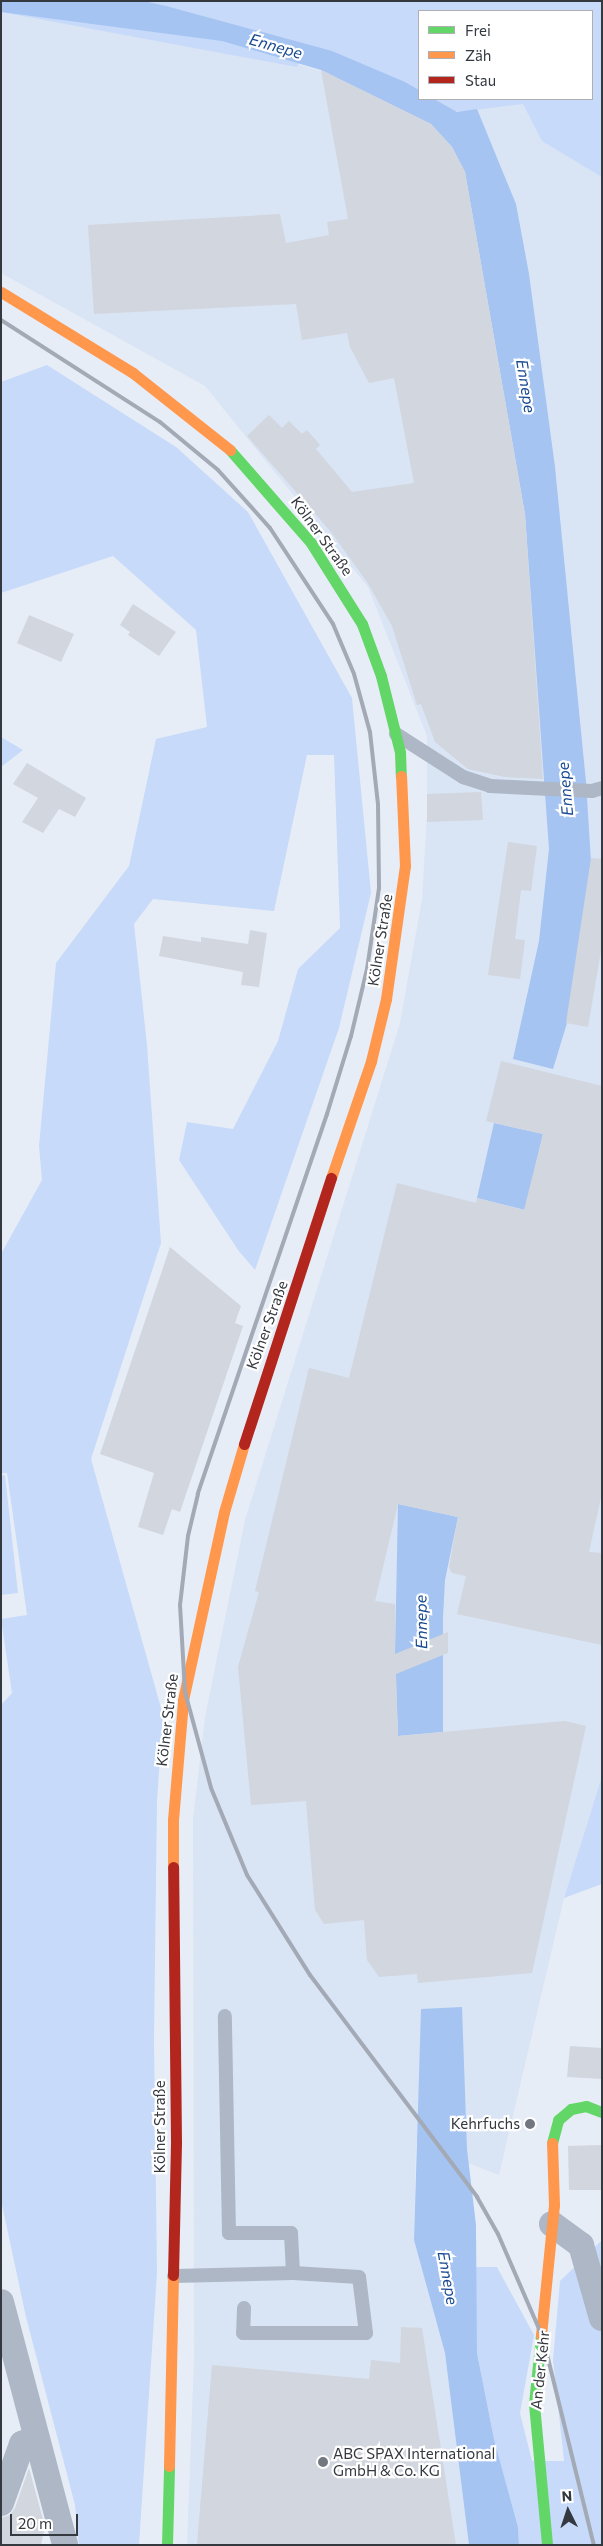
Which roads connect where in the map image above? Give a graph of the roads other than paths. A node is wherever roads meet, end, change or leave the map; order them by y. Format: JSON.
{"nodes":[{"id":1,"x":1,"y":292,"type":"edge"},
{"id":2,"x":395,"y":734,"type":"junction"},
{"id":3,"x":597,"y":790,"type":"edge"},
{"id":4,"x":225,"y":2016,"type":"dead end"},
{"id":5,"x":602,"y":2112,"type":"edge"},
{"id":6,"x":552,"y":2224,"type":"junction"},
{"id":7,"x":293,"y":2273,"type":"junction"},
{"id":8,"x":174,"y":2276,"type":"junction"},
{"id":9,"x":1,"y":2302,"type":"edge"},
{"id":10,"x":244,"y":2308,"type":"dead end"},
{"id":11,"x":602,"y":2318,"type":"edge"},
{"id":12,"x":36,"y":2439,"type":"junction"},
{"id":13,"x":1,"y":2503,"type":"edge"},
{"id":14,"x":65,"y":2545,"type":"edge"},
{"id":15,"x":167,"y":2545,"type":"edge"},
{"id":16,"x":547,"y":2545,"type":"edge"}],
"edges":[{"from":1,"to":2,"type":"main road","name":"Kölner Straße"},
{"from":2,"to":3,"type":"lane"},
{"from":2,"to":8,"type":"main road","name":"Kölner Straße"},
{"from":4,"to":7,"type":"lane"},
{"from":5,"to":6,"type":"main road","name":"An der Kehr"},
{"from":6,"to":11,"type":"street"},
{"from":6,"to":16,"type":"main road","name":"An der Kehr"},
{"from":7,"to":8,"type":"lane"},
{"from":7,"to":10,"type":"lane"},
{"from":8,"to":15,"type":"main road","name":"Kölner Straße"},
{"from":9,"to":12,"type":"street"},
{"from":12,"to":13,"type":"street"},
{"from":12,"to":14,"type":"street"}]}
